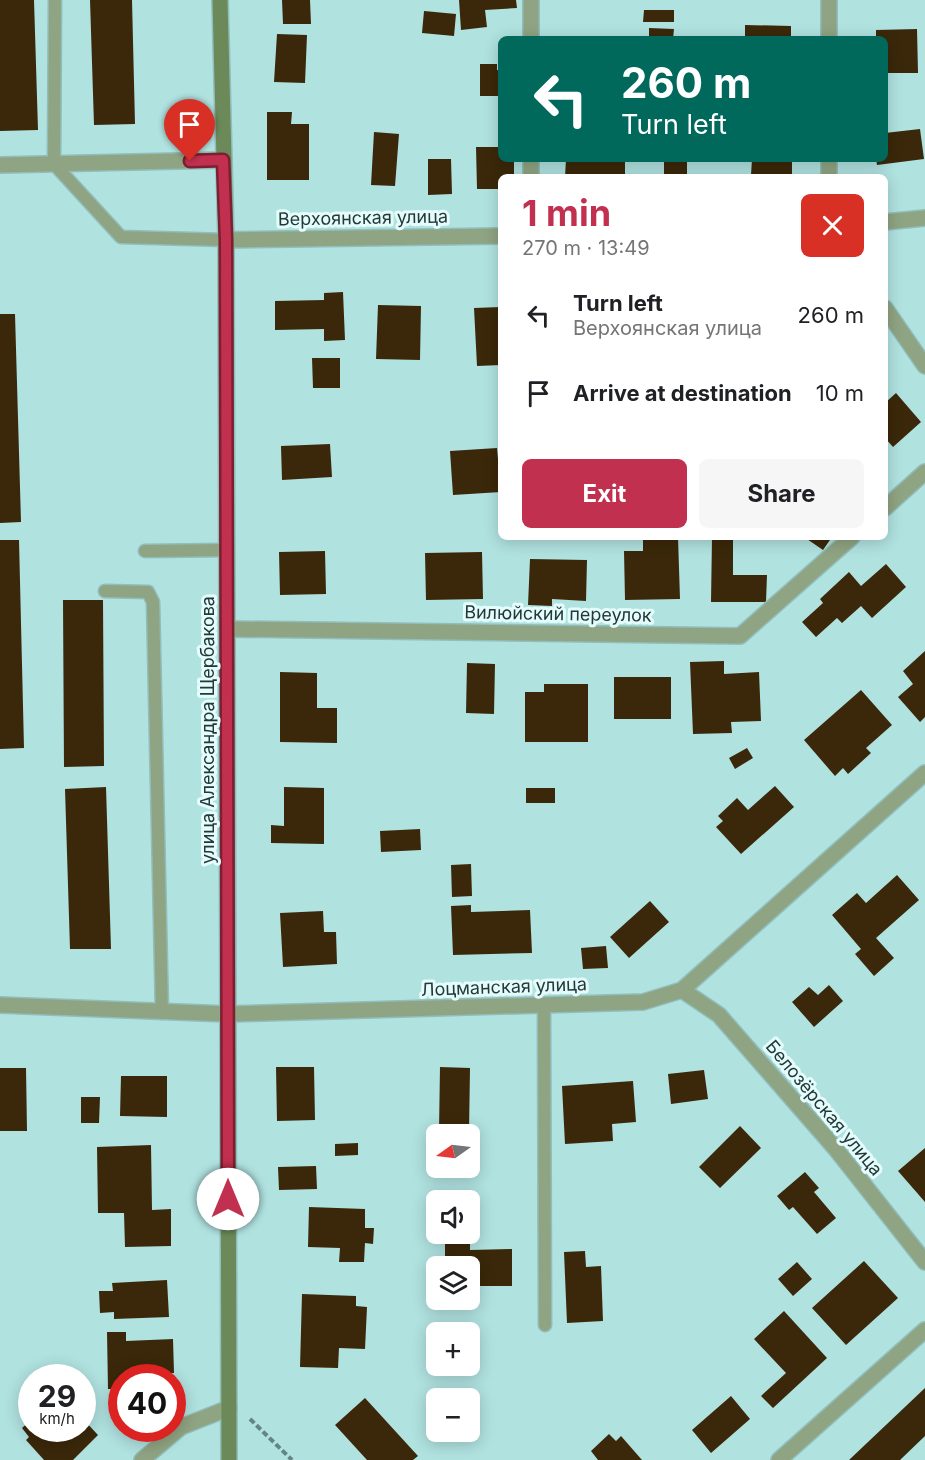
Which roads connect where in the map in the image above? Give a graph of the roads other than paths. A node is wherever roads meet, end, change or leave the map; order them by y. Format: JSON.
{"nodes":[{"id":1,"x":55,"y":0,"type":"edge"},
{"id":2,"x":220,"y":0,"type":"edge"},
{"id":3,"x":531,"y":0,"type":"edge"},
{"id":4,"x":829,"y":0,"type":"edge"},
{"id":5,"x":531,"y":36,"type":"edge"},
{"id":6,"x":829,"y":36,"type":"edge"},
{"id":7,"x":223,"y":160,"type":"junction"},
{"id":8,"x":54,"y":164,"type":"junction"},
{"id":9,"x":0,"y":165,"type":"edge"},
{"id":10,"x":925,"y":218,"type":"edge"},
{"id":11,"x":888,"y":222,"type":"edge"},
{"id":12,"x":498,"y":236,"type":"edge"},
{"id":13,"x":226,"y":240,"type":"junction"},
{"id":14,"x":888,"y":312,"type":"edge"},
{"id":15,"x":925,"y":366,"type":"edge"},
{"id":16,"x":925,"y":472,"type":"edge"},
{"id":17,"x":888,"y":505,"type":"edge"},
{"id":18,"x":849,"y":540,"type":"edge"},
{"id":19,"x":227,"y":550,"type":"junction"},
{"id":20,"x":145,"y":552,"type":"dead end"},
{"id":21,"x":105,"y":591,"type":"dead end"},
{"id":22,"x":227,"y":629,"type":"junction"},
{"id":23,"x":925,"y":773,"type":"edge"},
{"id":24,"x":682,"y":990,"type":"junction"},
{"id":25,"x":0,"y":1005,"type":"edge"},
{"id":26,"x":544,"y":1005,"type":"junction"},
{"id":27,"x":162,"y":1013,"type":"junction"},
{"id":28,"x":228,"y":1014,"type":"junction"},
{"id":29,"x":925,"y":1262,"type":"edge"},
{"id":30,"x":545,"y":1325,"type":"dead end"},
{"id":31,"x":925,"y":1330,"type":"edge"},
{"id":32,"x":229,"y":1408,"type":"junction"},
{"id":33,"x":142,"y":1460,"type":"edge"},
{"id":34,"x":229,"y":1460,"type":"edge"},
{"id":35,"x":779,"y":1460,"type":"edge"}],
"edges":[{"from":1,"to":8,"type":"lane"},
{"from":2,"to":7,"type":"street","name":"улица Александра Щербакова"},
{"from":3,"to":5,"type":"street"},
{"from":4,"to":6,"type":"street"},
{"from":7,"to":8,"type":"street"},
{"from":7,"to":13,"type":"street","name":"улица Александра Щербакова"},
{"from":8,"to":9,"type":"street"},
{"from":8,"to":13,"type":"lane"},
{"from":10,"to":11,"type":"street"},
{"from":12,"to":13,"type":"street","name":"Верхоянская улица"},
{"from":13,"to":19,"type":"street","name":"улица Александра Щербакова"},
{"from":14,"to":15,"type":"street"},
{"from":16,"to":17,"type":"street"},
{"from":18,"to":22,"type":"street","name":"Вилюйский переулок"},
{"from":19,"to":20,"type":"lane"},
{"from":19,"to":22,"type":"street","name":"улица Александра Щербакова"},
{"from":21,"to":27,"type":"lane"},
{"from":22,"to":28,"type":"street","name":"улица Александра Щербакова"},
{"from":23,"to":24,"type":"street","name":"Лоцманская улица"},
{"from":24,"to":26,"type":"street","name":"Лоцманская улица"},
{"from":24,"to":29,"type":"street","name":"Белозёрская улица"},
{"from":25,"to":27,"type":"street","name":"Лоцманская улица"},
{"from":26,"to":28,"type":"street","name":"Лоцманская улица"},
{"from":26,"to":30,"type":"lane"},
{"from":27,"to":28,"type":"street","name":"Лоцманская улица"},
{"from":28,"to":32,"type":"street","name":"улица Александра Щербакова"},
{"from":31,"to":35,"type":"street"},
{"from":32,"to":33,"type":"street"},
{"from":32,"to":34,"type":"street","name":"улица Александра Щербакова"}]}
